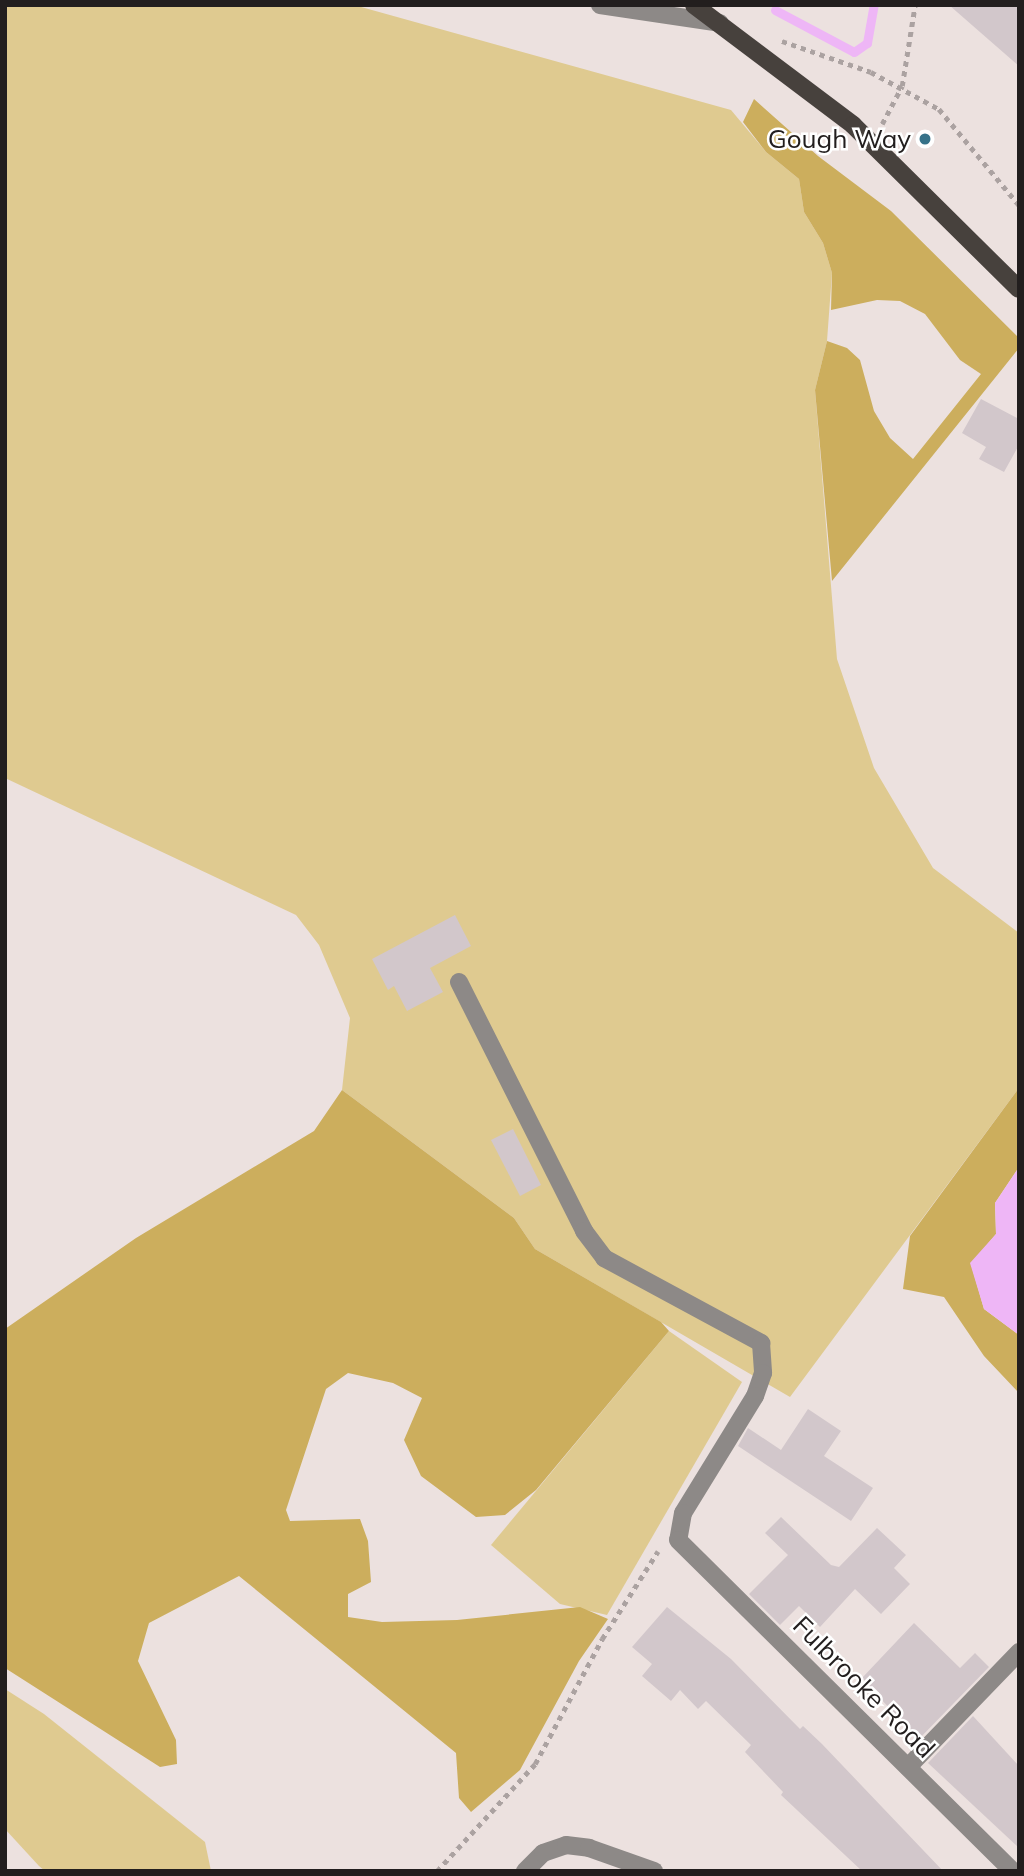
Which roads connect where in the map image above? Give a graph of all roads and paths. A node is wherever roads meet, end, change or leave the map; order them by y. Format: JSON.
{"nodes":[{"id":1,"x":600,"y":5,"type":"edge"},
{"id":2,"x":694,"y":5,"type":"edge"},
{"id":3,"x":915,"y":5,"type":"edge"},
{"id":4,"x":720,"y":23,"type":"junction"},
{"id":5,"x":774,"y":38,"type":"dead end"},
{"id":6,"x":902,"y":86,"type":"junction"},
{"id":7,"x":873,"y":144,"type":"junction"},
{"id":8,"x":1019,"y":205,"type":"edge"},
{"id":9,"x":1019,"y":289,"type":"edge"},
{"id":10,"x":459,"y":982,"type":"dead end"},
{"id":11,"x":677,"y":1540,"type":"junction"},
{"id":12,"x":1019,"y":1652,"type":"edge"},
{"id":13,"x":908,"y":1767,"type":"junction"},
{"id":14,"x":437,"y":1871,"type":"edge"},
{"id":15,"x":524,"y":1871,"type":"edge"},
{"id":16,"x":654,"y":1871,"type":"edge"},
{"id":17,"x":1013,"y":1871,"type":"edge"}],
"edges":[{"from":1,"to":4,"type":"street"},
{"from":2,"to":4,"type":"main road"},
{"from":3,"to":6,"type":"path"},
{"from":4,"to":7,"type":"main road"},
{"from":5,"to":6,"type":"path"},
{"from":6,"to":7,"type":"path"},
{"from":6,"to":8,"type":"path"},
{"from":7,"to":9,"type":"main road"},
{"from":10,"to":11,"type":"street"},
{"from":11,"to":13,"type":"street","name":"Fulbrooke Road"},
{"from":11,"to":14,"type":"path"},
{"from":12,"to":13,"type":"street"},
{"from":13,"to":17,"type":"street","name":"Fulbrooke Road"},
{"from":15,"to":16,"type":"street"}]}
